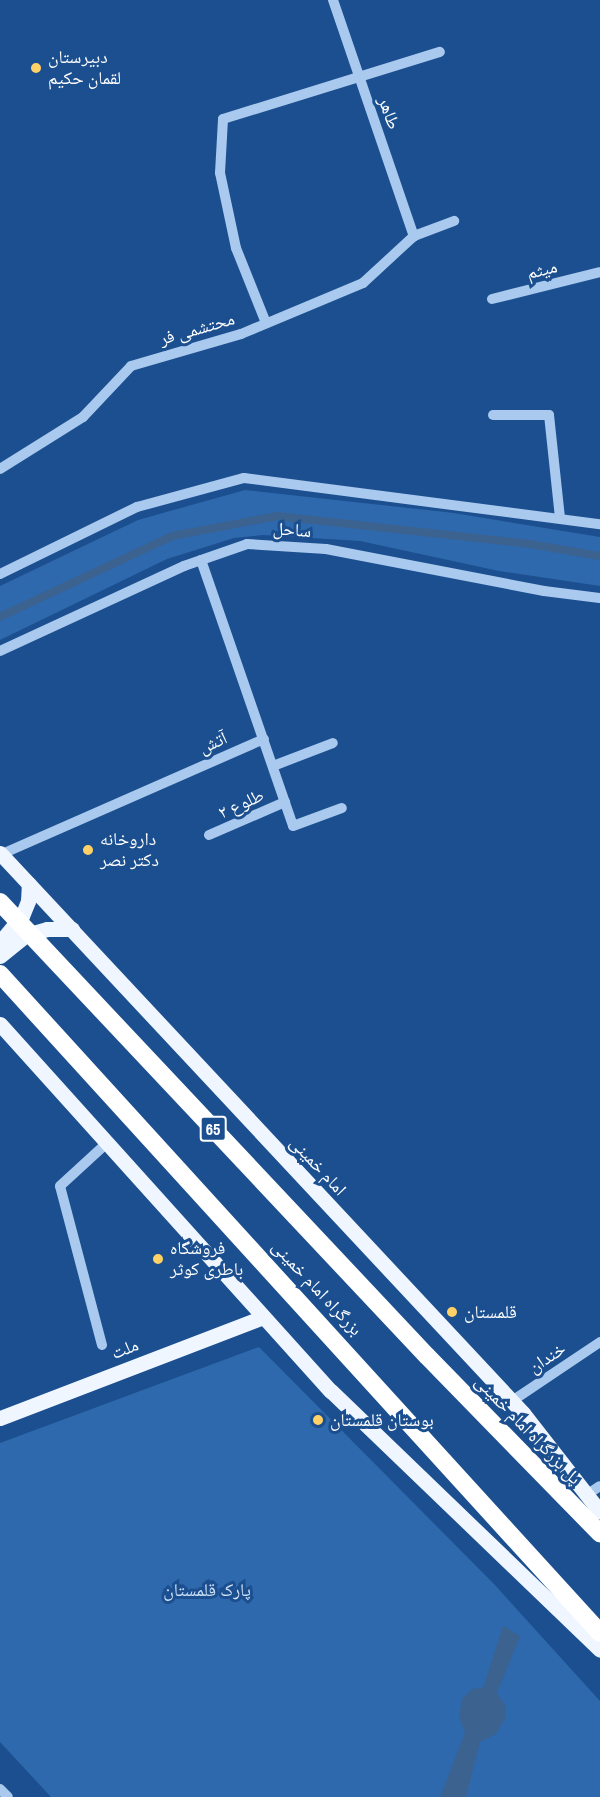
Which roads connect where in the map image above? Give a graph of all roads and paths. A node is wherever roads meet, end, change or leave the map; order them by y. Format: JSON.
{"nodes":[{"id":1,"x":333,"y":0,"type":"edge"},
{"id":2,"x":440,"y":51,"type":"dead end"},
{"id":3,"x":359,"y":75,"type":"junction"},
{"id":4,"x":454,"y":221,"type":"dead end"},
{"id":5,"x":414,"y":236,"type":"junction"},
{"id":6,"x":600,"y":272,"type":"edge"},
{"id":7,"x":492,"y":299,"type":"dead end"},
{"id":8,"x":266,"y":323,"type":"junction"},
{"id":9,"x":493,"y":415,"type":"dead end"},
{"id":10,"x":0,"y":469,"type":"edge"},
{"id":11,"x":560,"y":518,"type":"junction"},
{"id":12,"x":600,"y":524,"type":"edge"},
{"id":13,"x":201,"y":560,"type":"junction"},
{"id":14,"x":0,"y":574,"type":"edge"},
{"id":15,"x":600,"y":598,"type":"edge"},
{"id":16,"x":0,"y":651,"type":"edge"},
{"id":17,"x":264,"y":739,"type":"junction"},
{"id":18,"x":333,"y":743,"type":"dead end"},
{"id":19,"x":273,"y":766,"type":"junction"},
{"id":20,"x":285,"y":802,"type":"junction"},
{"id":21,"x":342,"y":808,"type":"dead end"},
{"id":22,"x":209,"y":836,"type":"dead end"},
{"id":23,"x":1,"y":853,"type":"edge"},
{"id":24,"x":29,"y":884,"type":"junction"},
{"id":25,"x":0,"y":902,"type":"edge"},
{"id":26,"x":72,"y":929,"type":"junction"},
{"id":27,"x":0,"y":942,"type":"edge"},
{"id":28,"x":0,"y":956,"type":"edge"},
{"id":29,"x":0,"y":974,"type":"edge"},
{"id":30,"x":0,"y":1024,"type":"edge"},
{"id":31,"x":107,"y":1143,"type":"junction"},
{"id":32,"x":263,"y":1317,"type":"junction"},
{"id":33,"x":600,"y":1342,"type":"edge"},
{"id":34,"x":102,"y":1345,"type":"dead end"},
{"id":35,"x":427,"y":1356,"type":"joint"},
{"id":36,"x":512,"y":1401,"type":"junction"},
{"id":37,"x":0,"y":1418,"type":"edge"},
{"id":38,"x":594,"y":1490,"type":"edge"},
{"id":39,"x":600,"y":1512,"type":"edge"},
{"id":40,"x":600,"y":1533,"type":"edge"},
{"id":41,"x":600,"y":1633,"type":"edge"},
{"id":42,"x":600,"y":1650,"type":"edge"},
{"id":43,"x":0,"y":1789,"type":"edge"},
{"id":44,"x":8,"y":1797,"type":"edge"}],
"edges":[{"from":1,"to":3,"type":"street","name":"طاهر"},
{"from":2,"to":3,"type":"street"},
{"from":3,"to":5,"type":"street","name":"طاهر"},
{"from":3,"to":8,"type":"street"},
{"from":4,"to":5,"type":"street"},
{"from":5,"to":8,"type":"street","name":"محتشمی فر"},
{"from":6,"to":7,"type":"street","name":"میثم"},
{"from":8,"to":10,"type":"street","name":"محتشمی فر"},
{"from":9,"to":11,"type":"street"},
{"from":11,"to":12,"type":"street"},
{"from":11,"to":14,"type":"street"},
{"from":13,"to":15,"type":"street","name":"ساحل"},
{"from":13,"to":16,"type":"street","name":"ساحل"},
{"from":13,"to":17,"type":"street"},
{"from":17,"to":19,"type":"street"},
{"from":17,"to":23,"type":"street","name":"آتش"},
{"from":18,"to":19,"type":"street"},
{"from":19,"to":20,"type":"street"},
{"from":20,"to":21,"type":"street"},
{"from":20,"to":22,"type":"street","name":"طلوع ۲"},
{"from":23,"to":24,"type":"main road","name":"امام خمینی"},
{"from":24,"to":26,"type":"main road","name":"امام خمینی"},
{"from":24,"to":27,"type":"main road"},
{"from":25,"to":35,"type":"highway","name":"بزرگراه امام خمینی","number":"65","bridge":true},
{"from":26,"to":28,"type":"main road"},
{"from":26,"to":36,"type":"main road","name":"امام خمینی"},
{"from":29,"to":41,"type":"highway","name":"بزرگراه امام خمینی"},
{"from":30,"to":31,"type":"main road"},
{"from":31,"to":32,"type":"main road"},
{"from":31,"to":34,"type":"street"},
{"from":32,"to":37,"type":"main road","name":"ملت"},
{"from":32,"to":42,"type":"main road"},
{"from":33,"to":36,"type":"street","name":"خندان"},
{"from":35,"to":40,"type":"highway","name":"پل بزرگراه امام خمینی","number":"65"},
{"from":36,"to":38,"type":"main road","name":"امام خمینی"},
{"from":38,"to":39,"type":"main road","name":"امام خمینی"},
{"from":43,"to":44,"type":"street"}]}
